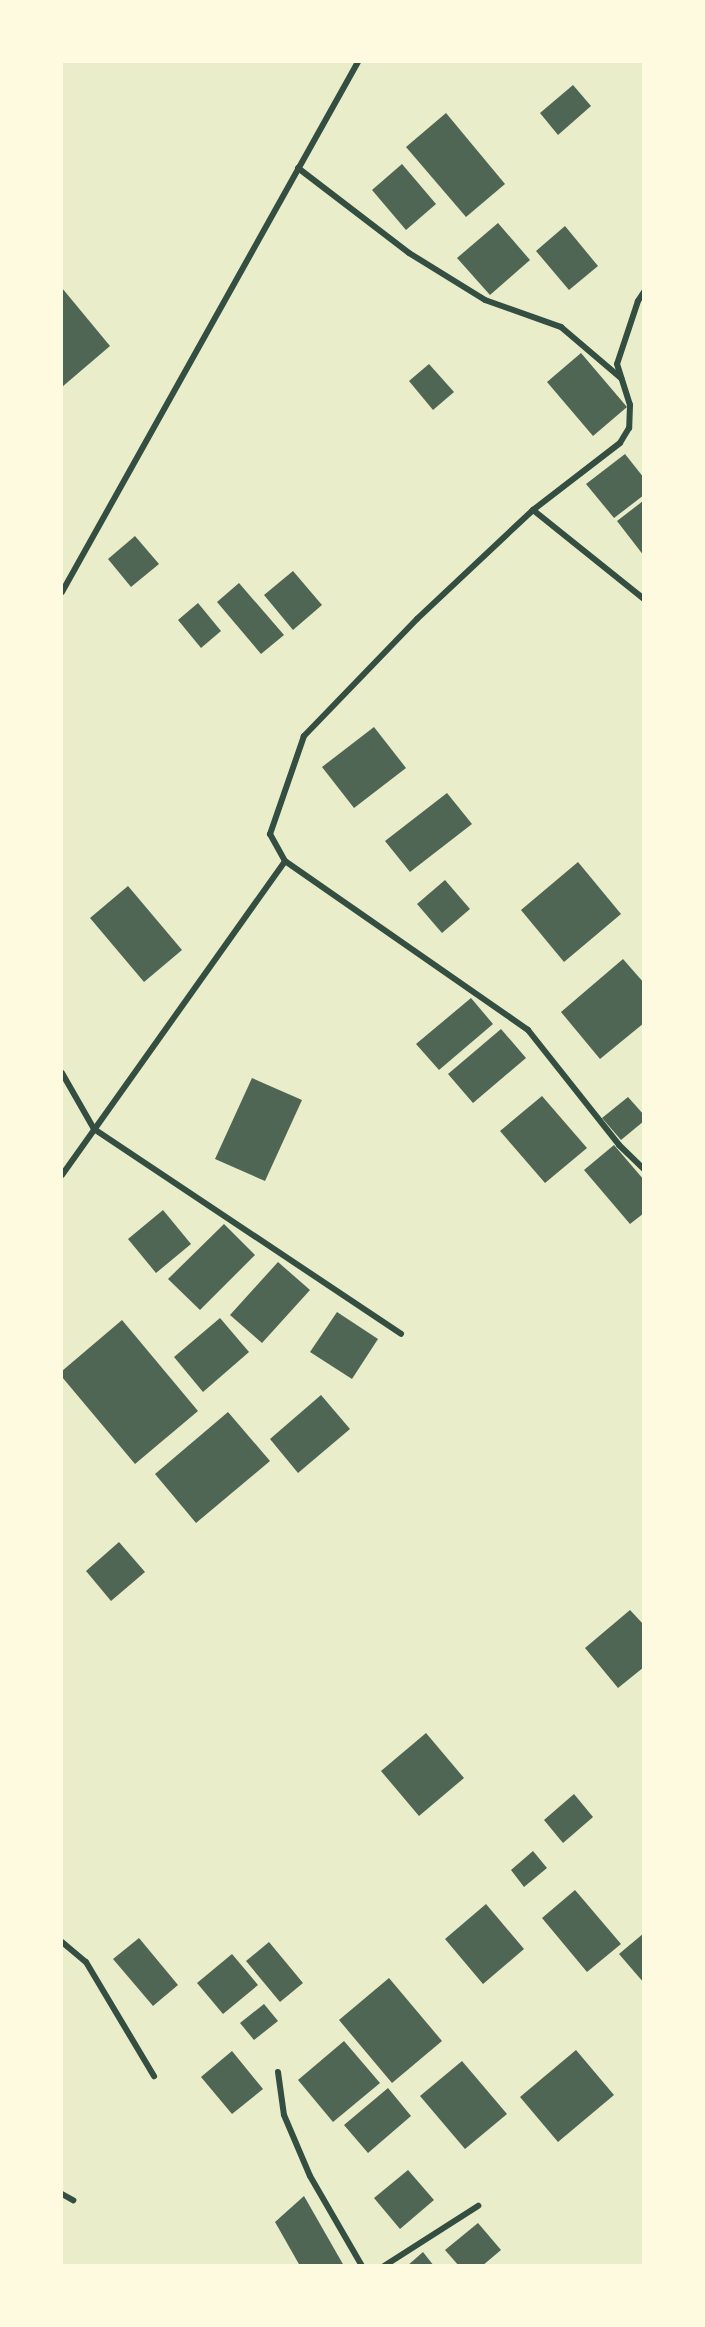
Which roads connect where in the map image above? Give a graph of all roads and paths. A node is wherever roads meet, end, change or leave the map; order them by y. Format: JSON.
{"nodes":[{"id":1,"x":358,"y":62,"type":"edge"},
{"id":2,"x":298,"y":168,"type":"junction"},
{"id":3,"x":644,"y":292,"type":"edge"},
{"id":4,"x":622,"y":379,"type":"junction"},
{"id":5,"x":533,"y":510,"type":"junction"},
{"id":6,"x":62,"y":592,"type":"edge"},
{"id":7,"x":644,"y":599,"type":"edge"},
{"id":8,"x":285,"y":861,"type":"junction"},
{"id":9,"x":62,"y":1073,"type":"edge"},
{"id":10,"x":94,"y":1130,"type":"junction"},
{"id":11,"x":644,"y":1169,"type":"edge"},
{"id":12,"x":62,"y":1175,"type":"edge"},
{"id":13,"x":401,"y":1334,"type":"dead end"},
{"id":14,"x":62,"y":1942,"type":"edge"},
{"id":15,"x":278,"y":2072,"type":"dead end"},
{"id":16,"x":154,"y":2076,"type":"dead end"},
{"id":17,"x":62,"y":2194,"type":"edge"},
{"id":18,"x":73,"y":2200,"type":"dead end"},
{"id":19,"x":478,"y":2206,"type":"dead end"},
{"id":20,"x":362,"y":2265,"type":"edge"},
{"id":21,"x":384,"y":2265,"type":"edge"}],
"edges":[{"from":1,"to":2,"type":"street"},
{"from":2,"to":4,"type":"street"},
{"from":2,"to":6,"type":"street"},
{"from":3,"to":4,"type":"street"},
{"from":4,"to":5,"type":"street"},
{"from":5,"to":7,"type":"street"},
{"from":5,"to":8,"type":"street"},
{"from":8,"to":10,"type":"street"},
{"from":8,"to":11,"type":"street"},
{"from":9,"to":10,"type":"street"},
{"from":10,"to":12,"type":"street"},
{"from":10,"to":13,"type":"street"},
{"from":14,"to":16,"type":"street"},
{"from":15,"to":20,"type":"street"},
{"from":17,"to":18,"type":"street"},
{"from":19,"to":21,"type":"street"}]}
